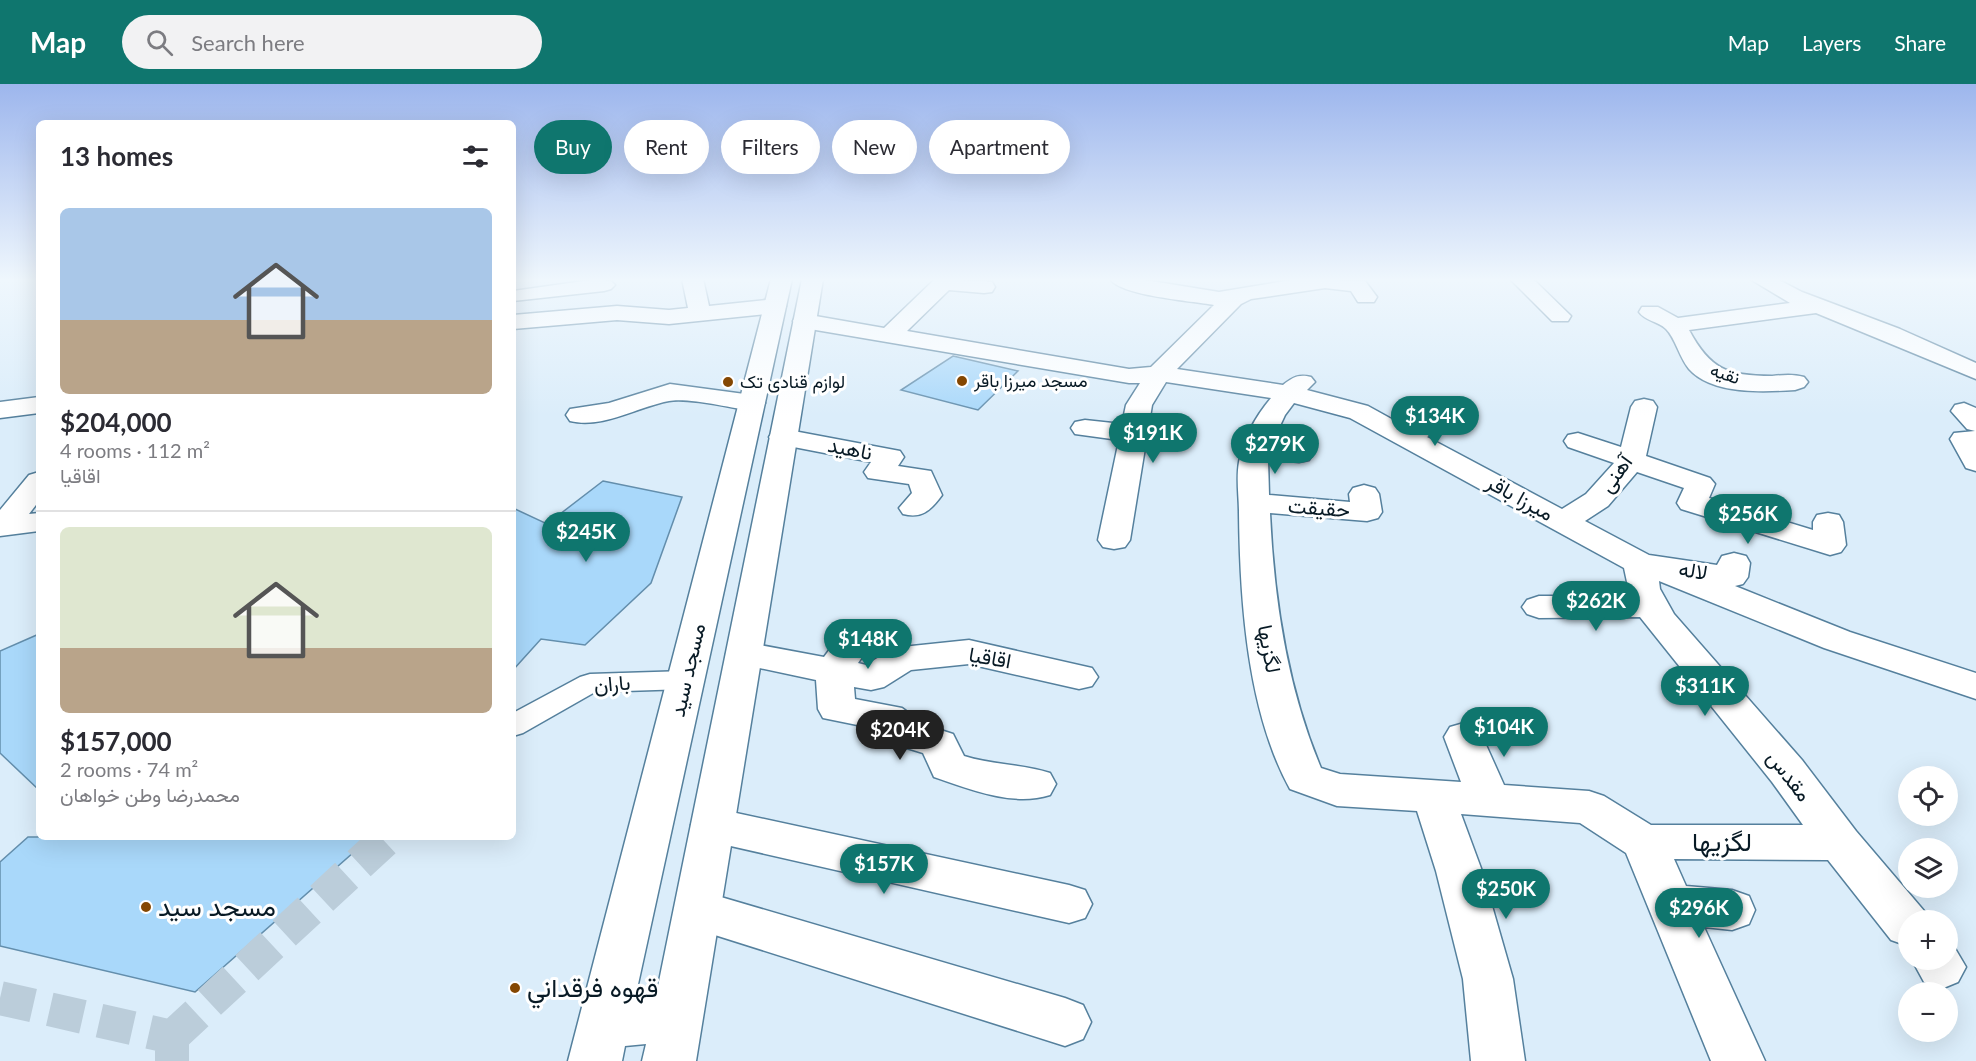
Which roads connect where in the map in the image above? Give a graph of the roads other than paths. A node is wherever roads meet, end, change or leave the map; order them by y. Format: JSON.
{"nodes":[{"id":1,"x":572,"y":325,"type":"edge"},
{"id":2,"x":779,"y":325,"type":"edge"},
{"id":3,"x":786,"y":325,"type":"edge"},
{"id":4,"x":860,"y":325,"type":"edge"},
{"id":5,"x":901,"y":325,"type":"edge"},
{"id":6,"x":1207,"y":325,"type":"edge"},
{"id":7,"x":1675,"y":325,"type":"joint"},
{"id":8,"x":1678,"y":325,"type":"edge"},
{"id":9,"x":1868,"y":325,"type":"edge"},
{"id":10,"x":523,"y":327,"type":"edge"},
{"id":11,"x":891,"y":334,"type":"junction"},
{"id":12,"x":1976,"y":350,"type":"edge"},
{"id":13,"x":1938,"y":356,"type":"junction"},
{"id":14,"x":1976,"y":372,"type":"edge"},
{"id":15,"x":1158,"y":374,"type":"junction"},
{"id":16,"x":1795,"y":382,"type":"dead end"},
{"id":17,"x":1299,"y":384,"type":"junction"},
{"id":18,"x":752,"y":403,"type":"junction"},
{"id":19,"x":36,"y":405,"type":"edge"},
{"id":20,"x":1644,"y":407,"type":"dead end"},
{"id":21,"x":0,"y":410,"type":"edge"},
{"id":22,"x":579,"y":415,"type":"dead end"},
{"id":23,"x":1439,"y":419,"type":"dead end"},
{"id":24,"x":1085,"y":428,"type":"dead end"},
{"id":25,"x":1135,"y":434,"type":"junction"},
{"id":26,"x":783,"y":437,"type":"junction"},
{"id":27,"x":1408,"y":437,"type":"junction"},
{"id":28,"x":1976,"y":439,"type":"edge"},
{"id":29,"x":1578,"y":441,"type":"dead end"},
{"id":30,"x":1257,"y":450,"type":"junction"},
{"id":31,"x":1299,"y":454,"type":"dead end"},
{"id":32,"x":1631,"y":461,"type":"junction"},
{"id":33,"x":1976,"y":462,"type":"edge"},
{"id":34,"x":36,"y":485,"type":"edge"},
{"id":35,"x":1364,"y":494,"type":"dead end"},
{"id":36,"x":1254,"y":503,"type":"junction"},
{"id":37,"x":914,"y":508,"type":"dead end"},
{"id":38,"x":36,"y":522,"type":"edge"},
{"id":39,"x":1562,"y":522,"type":"junction"},
{"id":40,"x":1828,"y":522,"type":"dead end"},
{"id":41,"x":2,"y":527,"type":"edge"},
{"id":42,"x":1114,"y":540,"type":"dead end"},
{"id":43,"x":1640,"y":563,"type":"junction"},
{"id":44,"x":1734,"y":563,"type":"dead end"},
{"id":45,"x":1652,"y":606,"type":"junction"},
{"id":46,"x":1539,"y":607,"type":"dead end"},
{"id":47,"x":858,"y":637,"type":"dead end"},
{"id":48,"x":744,"y":654,"type":"junction"},
{"id":49,"x":834,"y":670,"type":"junction"},
{"id":50,"x":1079,"y":678,"type":"dead end"},
{"id":51,"x":686,"y":680,"type":"junction"},
{"id":52,"x":1976,"y":686,"type":"edge"},
{"id":53,"x":516,"y":724,"type":"edge"},
{"id":54,"x":1464,"y":737,"type":"dead end"},
{"id":55,"x":1035,"y":784,"type":"dead end"},
{"id":56,"x":1434,"y":798,"type":"junction"},
{"id":57,"x":1489,"y":801,"type":"junction"},
{"id":58,"x":712,"y":825,"type":"junction"},
{"id":59,"x":1644,"y":842,"type":"junction"},
{"id":60,"x":1840,"y":843,"type":"junction"},
{"id":61,"x":1068,"y":904,"type":"dead end"},
{"id":62,"x":1671,"y":904,"type":"junction"},
{"id":63,"x":697,"y":910,"type":"junction"},
{"id":64,"x":1732,"y":910,"type":"dead end"},
{"id":65,"x":1898,"y":914,"type":"edge"},
{"id":66,"x":1065,"y":1022,"type":"dead end"},
{"id":67,"x":673,"y":1039,"type":"edge"},
{"id":68,"x":599,"y":1043,"type":"edge"},
{"id":69,"x":1498,"y":1061,"type":"edge"},
{"id":70,"x":1738,"y":1061,"type":"edge"}],
"edges":[{"from":1,"to":10,"type":"street","name":"میرزا باقر"},
{"from":2,"to":18,"type":"street","name":"مسجد سید"},
{"from":3,"to":26,"type":"street","name":"مسجد سید"},
{"from":4,"to":11,"type":"street","name":"میرزا باقر"},
{"from":5,"to":11,"type":"street"},
{"from":6,"to":15,"type":"street"},
{"from":7,"to":8,"type":"street"},
{"from":7,"to":16,"type":"street","name":"نقیه"},
{"from":9,"to":13,"type":"street"},
{"from":11,"to":15,"type":"street","name":"میرزا باقر"},
{"from":12,"to":13,"type":"street"},
{"from":13,"to":14,"type":"street"},
{"from":15,"to":17,"type":"street","name":"میرزا باقر"},
{"from":15,"to":25,"type":"street"},
{"from":17,"to":27,"type":"street","name":"میرزا باقر"},
{"from":17,"to":30,"type":"street","name":"لگزیها"},
{"from":18,"to":22,"type":"street"},
{"from":18,"to":51,"type":"street","name":"مسجد سید"},
{"from":19,"to":21,"type":"street"},
{"from":20,"to":32,"type":"street","name":"آهنی"},
{"from":23,"to":27,"type":"street"},
{"from":24,"to":25,"type":"street"},
{"from":25,"to":42,"type":"street"},
{"from":26,"to":37,"type":"street","name":"ناهید"},
{"from":26,"to":48,"type":"street","name":"مسجد سید"},
{"from":27,"to":39,"type":"street","name":"میرزا باقر"},
{"from":28,"to":33,"type":"street"},
{"from":29,"to":32,"type":"street"},
{"from":30,"to":31,"type":"street"},
{"from":30,"to":36,"type":"street","name":"لگزیها"},
{"from":32,"to":39,"type":"street","name":"آهنی"},
{"from":32,"to":40,"type":"street"},
{"from":34,"to":41,"type":"street"},
{"from":35,"to":36,"type":"street","name":"حقیقت"},
{"from":36,"to":56,"type":"street","name":"لگزیها"},
{"from":38,"to":41,"type":"street"},
{"from":39,"to":43,"type":"street","name":"میرزا باقر"},
{"from":43,"to":44,"type":"street","name":"لاله"},
{"from":43,"to":45,"type":"street","name":"مقدس"},
{"from":43,"to":52,"type":"street","name":"میرزا باقر"},
{"from":45,"to":46,"type":"street"},
{"from":45,"to":60,"type":"street","name":"مقدس"},
{"from":47,"to":49,"type":"street"},
{"from":48,"to":49,"type":"street","name":"اقاقیا"},
{"from":48,"to":58,"type":"street","name":"مسجد سید"},
{"from":49,"to":50,"type":"street","name":"اقاقیا"},
{"from":49,"to":55,"type":"street"},
{"from":51,"to":53,"type":"street","name":"باران"},
{"from":51,"to":68,"type":"street","name":"مسجد سید"},
{"from":54,"to":57,"type":"street"},
{"from":56,"to":57,"type":"street","name":"لگزیها"},
{"from":56,"to":69,"type":"street"},
{"from":57,"to":59,"type":"street","name":"لگزیها"},
{"from":58,"to":61,"type":"street"},
{"from":58,"to":63,"type":"street","name":"مسجد سید"},
{"from":59,"to":60,"type":"street","name":"لگزیها"},
{"from":59,"to":62,"type":"street"},
{"from":60,"to":65,"type":"street","name":"مقدس"},
{"from":62,"to":64,"type":"street"},
{"from":62,"to":70,"type":"street"},
{"from":63,"to":66,"type":"street"},
{"from":63,"to":67,"type":"street","name":"مسجد سید"},
{"from":67,"to":68,"type":"street"}]}
